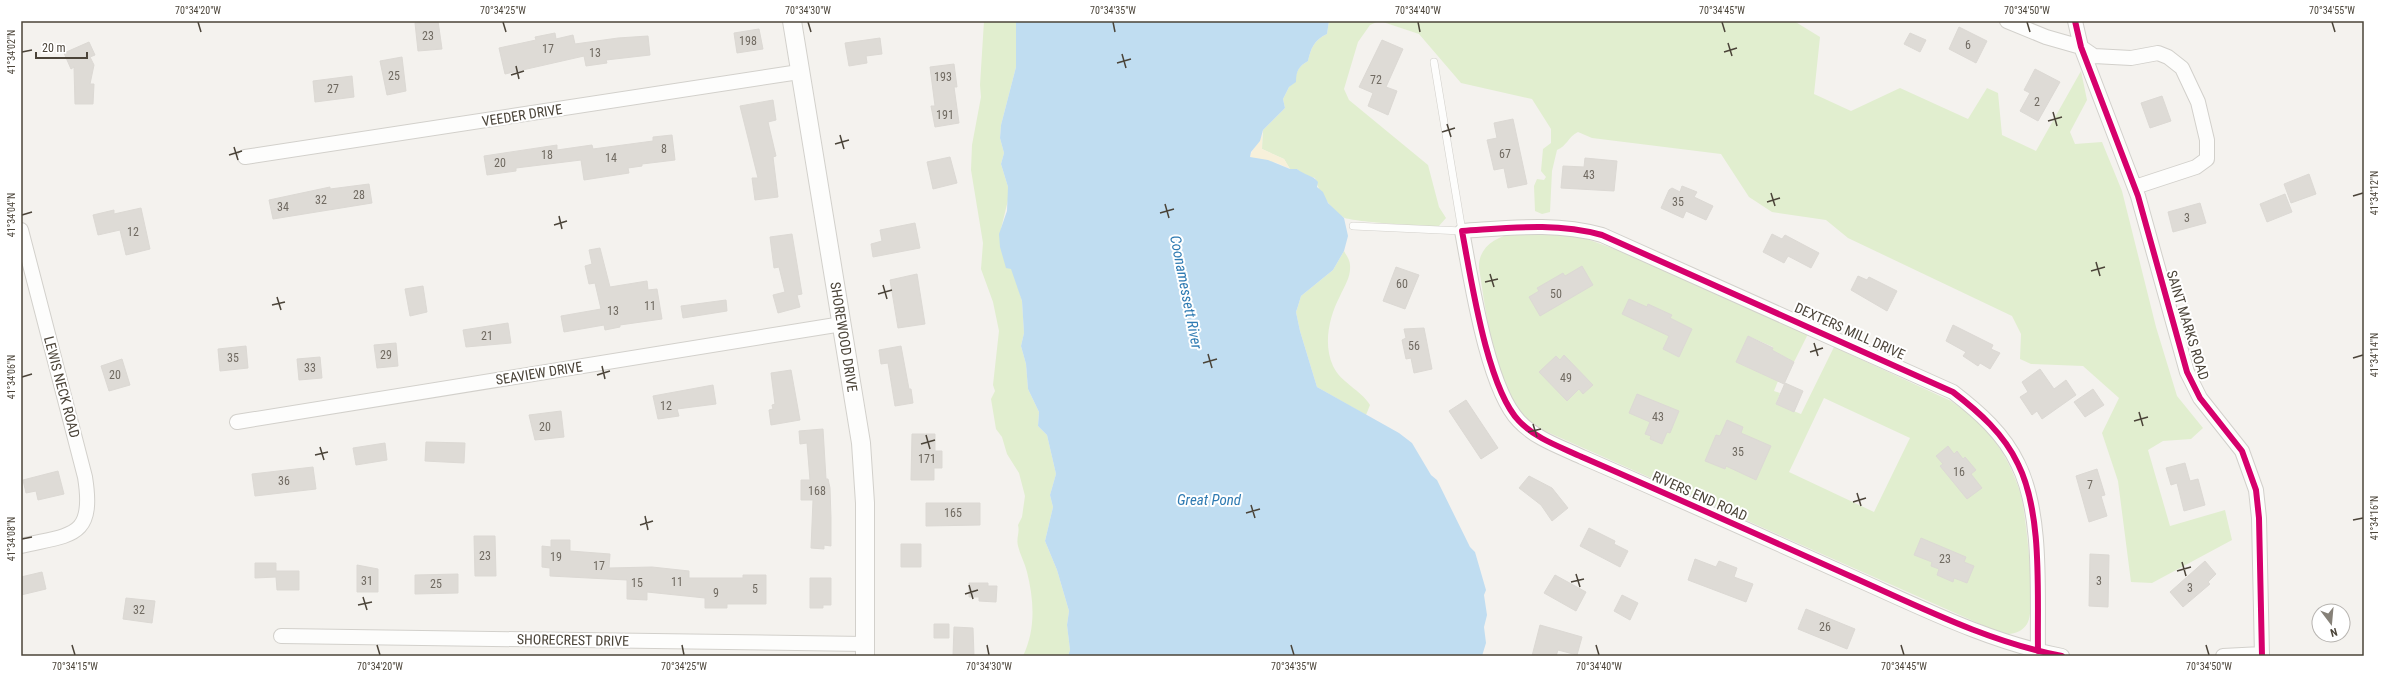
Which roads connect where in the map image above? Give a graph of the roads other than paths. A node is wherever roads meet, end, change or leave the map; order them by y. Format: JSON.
{"nodes":[{"id":1,"x":792,"y":21,"type":"edge"},
{"id":2,"x":2007,"y":21,"type":"edge"},
{"id":3,"x":2075,"y":21,"type":"edge"},
{"id":4,"x":2082,"y":47,"type":"junction"},
{"id":5,"x":1434,"y":62,"type":"dead end"},
{"id":6,"x":799,"y":72,"type":"junction"},
{"id":7,"x":245,"y":157,"type":"dead end"},
{"id":8,"x":2135,"y":187,"type":"junction"},
{"id":9,"x":1352,"y":226,"type":"dead end"},
{"id":10,"x":21,"y":230,"type":"edge"},
{"id":11,"x":1462,"y":231,"type":"junction"},
{"id":12,"x":842,"y":324,"type":"junction"},
{"id":13,"x":237,"y":422,"type":"dead end"},
{"id":14,"x":21,"y":546,"type":"edge"},
{"id":15,"x":281,"y":636,"type":"dead end"},
{"id":16,"x":865,"y":650,"type":"edge"},
{"id":17,"x":2038,"y":651,"type":"junction"},
{"id":18,"x":2262,"y":655,"type":"edge"},
{"id":19,"x":2062,"y":656,"type":"edge"},
{"id":20,"x":2223,"y":656,"type":"edge"}],
"edges":[{"from":1,"to":6,"type":"street","name":"SHOREWOOD DRIVE"},
{"from":2,"to":4,"type":"street"},
{"from":3,"to":4,"type":"street","name":"SAINT MARKS ROAD"},
{"from":4,"to":8,"type":"street","name":"SAINT MARKS ROAD"},
{"from":4,"to":8,"type":"street"},
{"from":5,"to":11,"type":"lane"},
{"from":6,"to":7,"type":"street","name":"VEEDER DRIVE"},
{"from":6,"to":12,"type":"street","name":"SHOREWOOD DRIVE"},
{"from":8,"to":18,"type":"street","name":"SAINT MARKS ROAD"},
{"from":9,"to":11,"type":"lane"},
{"from":10,"to":14,"type":"street","name":"LEWIS NECK ROAD"},
{"from":11,"to":17,"type":"street","name":"RIVERS END ROAD"},
{"from":11,"to":17,"type":"street","name":"DEXTERS MILL DRIVE"},
{"from":12,"to":13,"type":"street","name":"SEAVIEW DRIVE"},
{"from":12,"to":16,"type":"street","name":"SHOREWOOD DRIVE"},
{"from":15,"to":16,"type":"street","name":"SHORECREST DRIVE"},
{"from":17,"to":19,"type":"street","name":"RIVERS END ROAD"},
{"from":18,"to":20,"type":"street"}]}
